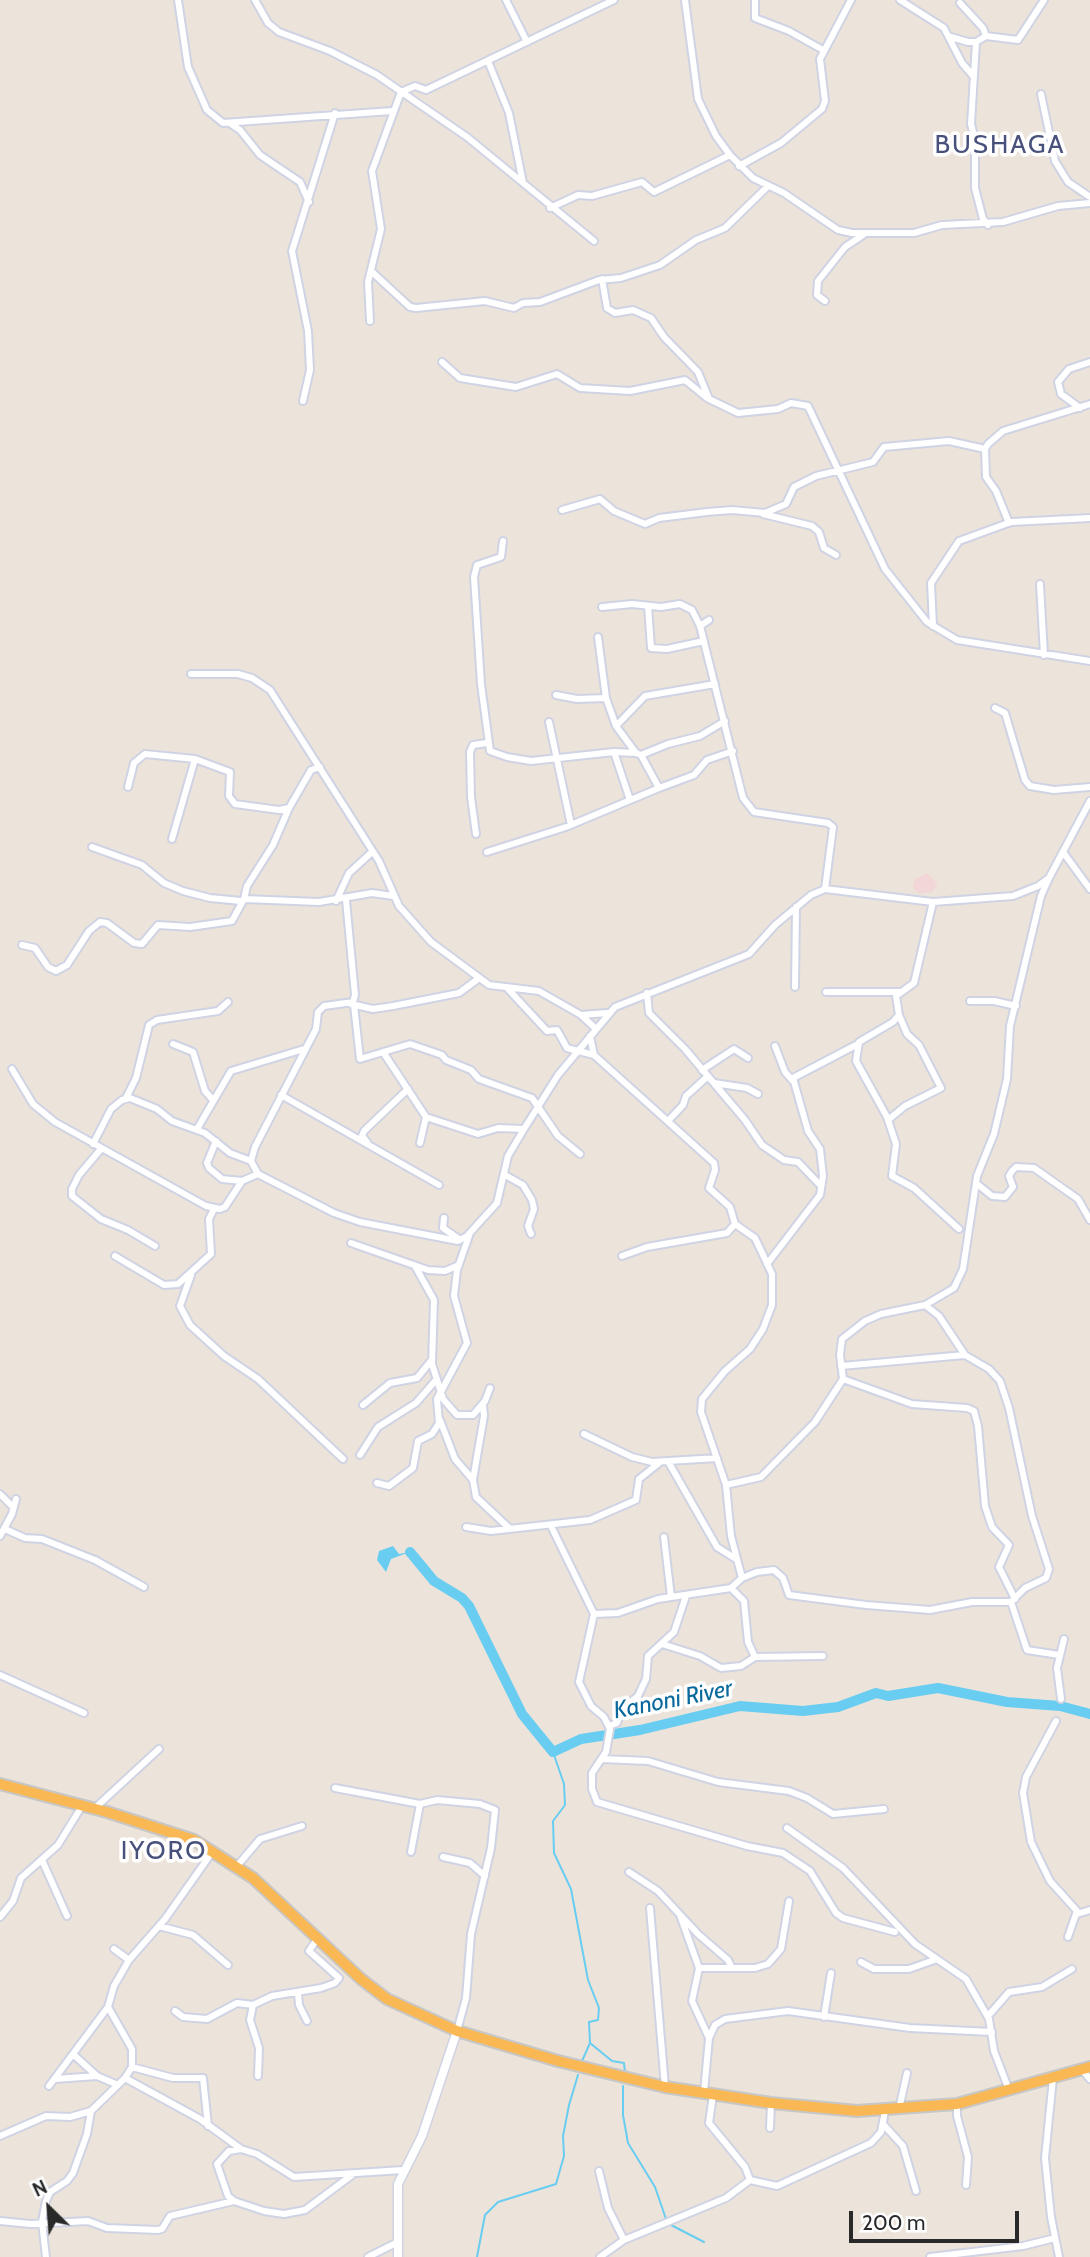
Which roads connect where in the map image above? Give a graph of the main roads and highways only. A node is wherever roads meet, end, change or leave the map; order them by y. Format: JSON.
{"nodes":[{"id":1,"x":0,"y":1784,"type":"edge"},
{"id":2,"x":1086,"y":2068,"type":"edge"}],
"edges":[{"from":1,"to":2,"type":"highway"}]}
